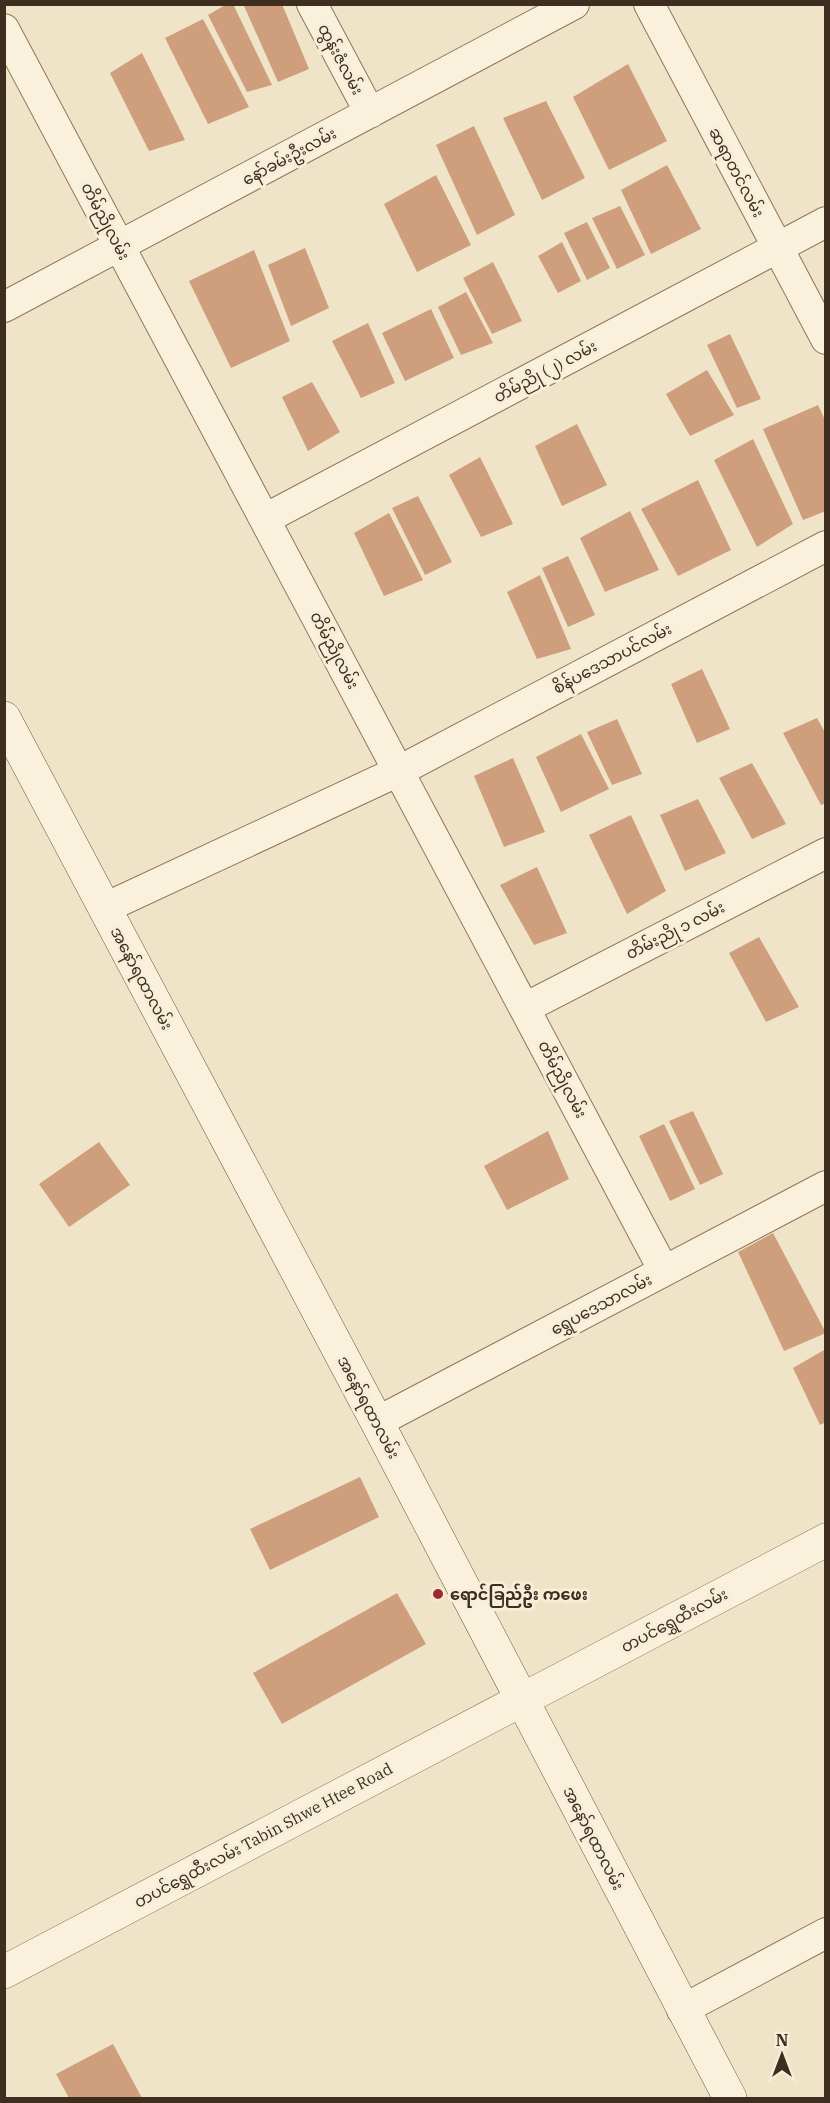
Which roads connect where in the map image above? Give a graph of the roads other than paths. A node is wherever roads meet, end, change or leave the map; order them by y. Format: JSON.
{"nodes":[{"id":1,"x":312,"y":4,"type":"edge"},
{"id":2,"x":574,"y":4,"type":"edge"},
{"id":3,"x":649,"y":4,"type":"edge"},
{"id":4,"x":4,"y":29,"type":"edge"},
{"id":5,"x":370,"y":113,"type":"junction"},
{"id":6,"x":825,"y":222,"type":"edge"},
{"id":7,"x":120,"y":246,"type":"junction"},
{"id":8,"x":777,"y":248,"type":"junction"},
{"id":9,"x":4,"y":307,"type":"edge"},
{"id":10,"x":825,"y":339,"type":"edge"},
{"id":11,"x":266,"y":519,"type":"junction"},
{"id":12,"x":825,"y":546,"type":"edge"},
{"id":13,"x":4,"y":718,"type":"edge"},
{"id":14,"x":399,"y":771,"type":"junction"},
{"id":15,"x":825,"y":853,"type":"edge"},
{"id":16,"x":105,"y":908,"type":"junction"},
{"id":17,"x":525,"y":1008,"type":"junction"},
{"id":18,"x":825,"y":1186,"type":"edge"},
{"id":19,"x":664,"y":1271,"type":"junction"},
{"id":20,"x":377,"y":1422,"type":"junction"},
{"id":21,"x":825,"y":1540,"type":"edge"},
{"id":22,"x":522,"y":1699,"type":"junction"},
{"id":23,"x":825,"y":1933,"type":"edge"},
{"id":24,"x":4,"y":1972,"type":"edge"},
{"id":25,"x":682,"y":2010,"type":"junction"},
{"id":26,"x":730,"y":2098,"type":"edge"}],
"edges":[{"from":1,"to":5,"type":"street","name":"ထွန်းဇံလမ်း"},
{"from":2,"to":5,"type":"street","name":"နော်ခမ်းဦးလမ်း"},
{"from":3,"to":8,"type":"street","name":"ဆရာတင်လမ်း"},
{"from":4,"to":7,"type":"street","name":"တိမ်ညိုလမ်း"},
{"from":5,"to":7,"type":"street","name":"နော်ခမ်းဦးလမ်း"},
{"from":6,"to":8,"type":"street","name":"တိမ်ညို (၂) လမ်း"},
{"from":7,"to":9,"type":"street","name":"နော်ခမ်းဦးလမ်း"},
{"from":7,"to":11,"type":"street","name":"တိမ်ညိုလမ်း"},
{"from":8,"to":10,"type":"street","name":"ဆရာတင်လမ်း"},
{"from":8,"to":11,"type":"street","name":"တိမ်ညို (၂) လမ်း"},
{"from":11,"to":14,"type":"street","name":"တိမ်ညိုလမ်း"},
{"from":12,"to":14,"type":"street","name":"စိန်ပဒေသာပင်လမ်း"},
{"from":13,"to":16,"type":"main road","name":"အနော်ရထာလမ်း"},
{"from":14,"to":16,"type":"street","name":"စိန်ပဒေသာပင်လမ်း"},
{"from":14,"to":17,"type":"street","name":"တိမ်ညိုလမ်း"},
{"from":15,"to":17,"type":"street","name":"တိမ်းညို ၁ လမ်း"},
{"from":16,"to":20,"type":"main road","name":"အနော်ရထာလမ်း"},
{"from":17,"to":19,"type":"street","name":"တိမ်ညိုလမ်း"},
{"from":18,"to":19,"type":"street","name":"ရွှေပဒေသာလမ်း"},
{"from":19,"to":20,"type":"street","name":"ရွှေပဒေသာလမ်း"},
{"from":20,"to":22,"type":"main road","name":"အနော်ရထာလမ်း"},
{"from":21,"to":22,"type":"main road","name":"တပင်ရွှေထီးလမ်း"},
{"from":22,"to":24,"type":"main road","name":"တပင်ရွှေထီးလမ်း Tabin Shwe Htee Road"},
{"from":22,"to":25,"type":"main road","name":"အနော်ရထာလမ်း"},
{"from":23,"to":25,"type":"street"},
{"from":25,"to":26,"type":"main road","name":"အနော်ရထာလမ်း"}]}
